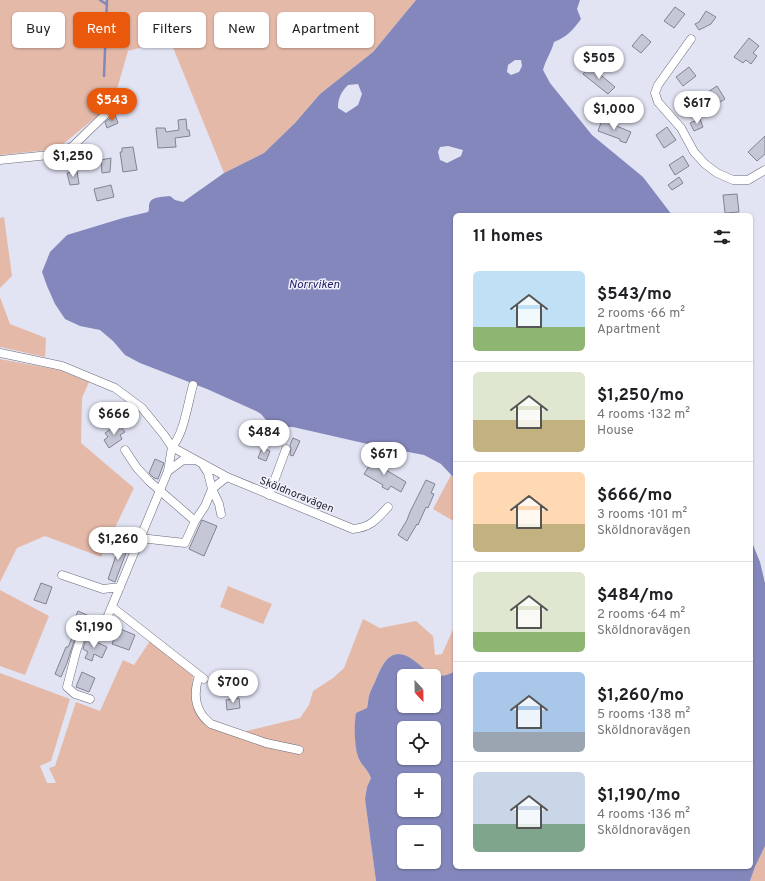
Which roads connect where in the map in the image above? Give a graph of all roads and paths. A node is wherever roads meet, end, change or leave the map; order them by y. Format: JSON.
{"nodes":[{"id":1,"x":691,"y":39,"type":"dead end"},
{"id":2,"x":115,"y":105,"type":"dead end"},
{"id":3,"x":0,"y":160,"type":"edge"},
{"id":4,"x":765,"y":170,"type":"edge"},
{"id":5,"x":0,"y":352,"type":"edge"},
{"id":6,"x":193,"y":385,"type":"dead end"},
{"id":7,"x":172,"y":447,"type":"junction"},
{"id":8,"x":286,"y":449,"type":"dead end"},
{"id":9,"x":125,"y":450,"type":"dead end"},
{"id":10,"x":195,"y":460,"type":"junction"},
{"id":11,"x":203,"y":464,"type":"junction"},
{"id":12,"x":168,"y":471,"type":"junction"},
{"id":13,"x":227,"y":477,"type":"junction"},
{"id":14,"x":212,"y":488,"type":"junction"},
{"id":15,"x":160,"y":490,"type":"junction"},
{"id":16,"x":269,"y":495,"type":"junction"},
{"id":17,"x":388,"y":507,"type":"dead end"},
{"id":18,"x":221,"y":514,"type":"dead end"},
{"id":19,"x":195,"y":521,"type":"junction"},
{"id":20,"x":140,"y":538,"type":"junction"},
{"id":21,"x":62,"y":575,"type":"dead end"},
{"id":22,"x":120,"y":587,"type":"junction"},
{"id":23,"x":112,"y":606,"type":"junction"},
{"id":24,"x":90,"y":699,"type":"dead end"},
{"id":25,"x":299,"y":750,"type":"dead end"}],
"edges":[{"from":1,"to":4,"type":"street"},
{"from":2,"to":3,"type":"street"},
{"from":5,"to":7,"type":"street","name":"Sköldnoravägen"},
{"from":6,"to":7,"type":"street"},
{"from":7,"to":10,"type":"street","name":"Sköldnoravägen"},
{"from":7,"to":12,"type":"street"},
{"from":8,"to":16,"type":"street"},
{"from":9,"to":15,"type":"street"},
{"from":10,"to":11,"type":"street","name":"Sköldnoravägen"},
{"from":10,"to":12,"type":"street"},
{"from":11,"to":13,"type":"street","name":"Sköldnoravägen"},
{"from":11,"to":14,"type":"street"},
{"from":12,"to":15,"type":"street"},
{"from":13,"to":14,"type":"street"},
{"from":13,"to":16,"type":"street","name":"Sköldnoravägen"},
{"from":14,"to":18,"type":"street"},
{"from":14,"to":19,"type":"street"},
{"from":15,"to":19,"type":"street"},
{"from":15,"to":20,"type":"street"},
{"from":16,"to":17,"type":"street","name":"Sköldnoravägen"},
{"from":19,"to":20,"type":"street"},
{"from":20,"to":22,"type":"street"},
{"from":21,"to":22,"type":"street"},
{"from":22,"to":23,"type":"street"},
{"from":23,"to":24,"type":"street"},
{"from":23,"to":25,"type":"street"}]}
